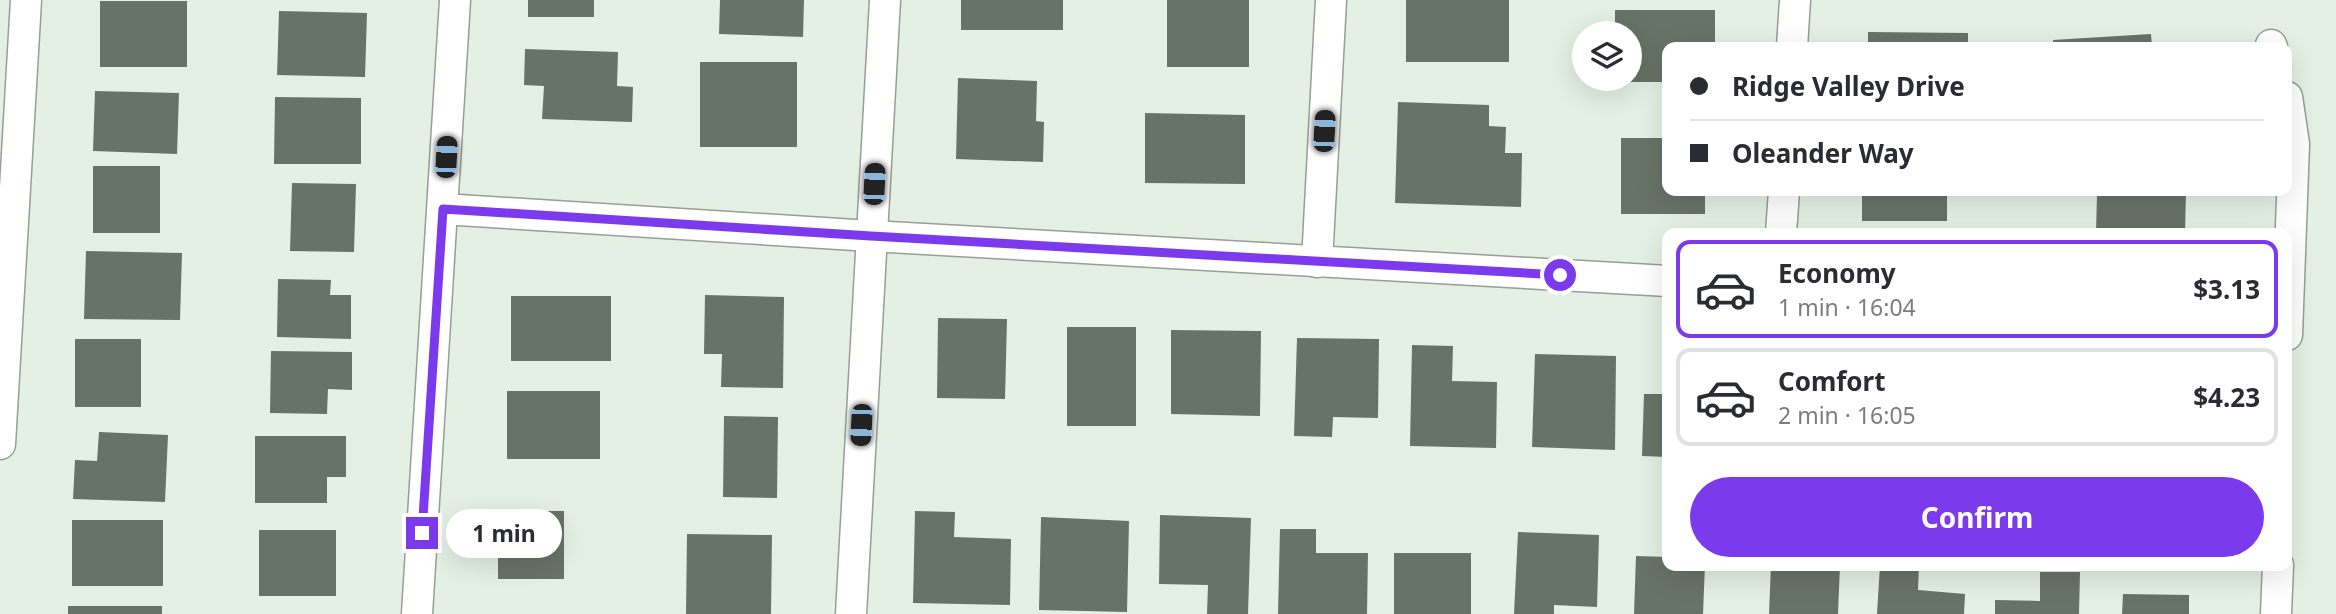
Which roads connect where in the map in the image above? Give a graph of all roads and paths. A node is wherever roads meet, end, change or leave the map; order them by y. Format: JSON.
{"nodes":[{"id":1,"x":26,"y":0,"type":"edge"},
{"id":2,"x":455,"y":0,"type":"edge"},
{"id":3,"x":885,"y":0,"type":"edge"},
{"id":4,"x":1331,"y":0,"type":"edge"},
{"id":5,"x":1795,"y":0,"type":"edge"},
{"id":6,"x":1792,"y":42,"type":"edge"},
{"id":7,"x":2292,"y":131,"type":"edge"},
{"id":8,"x":1784,"y":196,"type":"edge"},
{"id":9,"x":443,"y":209,"type":"junction"},
{"id":10,"x":1781,"y":228,"type":"edge"},
{"id":11,"x":2291,"y":228,"type":"edge"},
{"id":12,"x":871,"y":236,"type":"junction"},
{"id":13,"x":1317,"y":262,"type":"junction"},
{"id":14,"x":1662,"y":281,"type":"edge"},
{"id":15,"x":3,"y":339,"type":"edge"},
{"id":16,"x":0,"y":444,"type":"edge"},
{"id":17,"x":2278,"y":571,"type":"edge"},
{"id":18,"x":417,"y":614,"type":"edge"},
{"id":19,"x":851,"y":614,"type":"edge"},
{"id":20,"x":2276,"y":614,"type":"edge"}],
"edges":[{"from":1,"to":15,"type":"street"},
{"from":2,"to":9,"type":"street"},
{"from":3,"to":12,"type":"street"},
{"from":4,"to":13,"type":"street"},
{"from":5,"to":6,"type":"street"},
{"from":7,"to":11,"type":"street"},
{"from":8,"to":10,"type":"street"},
{"from":9,"to":12,"type":"street"},
{"from":9,"to":18,"type":"street"},
{"from":12,"to":13,"type":"street"},
{"from":12,"to":19,"type":"street"},
{"from":13,"to":14,"type":"street"},
{"from":15,"to":16,"type":"street"},
{"from":17,"to":20,"type":"street"}]}
